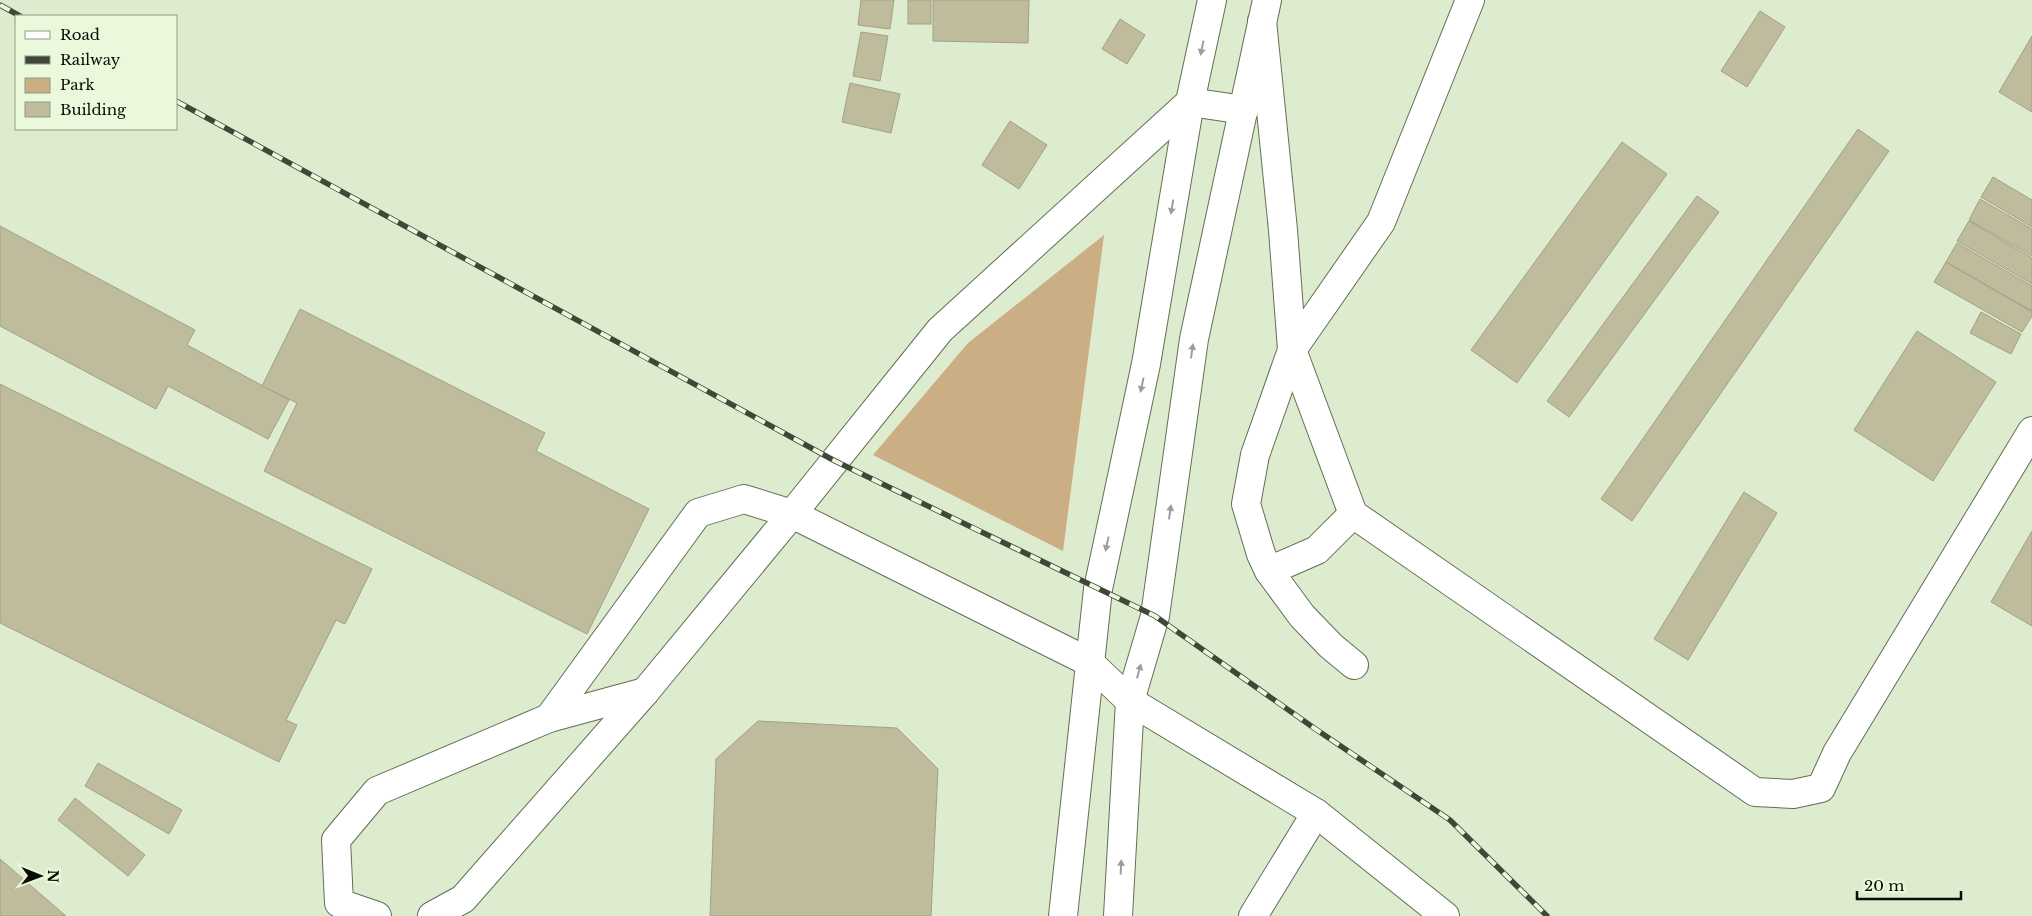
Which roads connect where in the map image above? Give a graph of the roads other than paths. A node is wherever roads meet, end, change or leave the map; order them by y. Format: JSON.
{"nodes":[{"id":1,"x":1212,"y":0,"type":"edge"},
{"id":2,"x":1470,"y":0,"type":"edge"},
{"id":3,"x":1265,"y":11,"type":"edge"},
{"id":4,"x":1190,"y":102,"type":"junction"},
{"id":5,"x":1244,"y":110,"type":"junction"},
{"id":6,"x":1292,"y":350,"type":"junction"},
{"id":7,"x":2032,"y":431,"type":"edge"},
{"id":8,"x":792,"y":514,"type":"junction"},
{"id":9,"x":1353,"y":514,"type":"junction"},
{"id":10,"x":1270,"y":570,"type":"junction"},
{"id":11,"x":1089,"y":662,"type":"junction"},
{"id":12,"x":1354,"y":664,"type":"dead end"},
{"id":13,"x":645,"y":692,"type":"junction"},
{"id":14,"x":1130,"y":701,"type":"junction"},
{"id":15,"x":549,"y":718,"type":"junction"},
{"id":16,"x":1316,"y":813,"type":"junction"},
{"id":17,"x":377,"y":916,"type":"edge"},
{"id":18,"x":432,"y":916,"type":"edge"},
{"id":19,"x":1063,"y":916,"type":"edge"},
{"id":20,"x":1118,"y":916,"type":"edge"},
{"id":21,"x":1253,"y":916,"type":"edge"},
{"id":22,"x":1445,"y":916,"type":"edge"}],
"edges":[{"from":1,"to":4,"type":"lane","one_way":true},
{"from":2,"to":6,"type":"lane"},
{"from":3,"to":5,"type":"lane"},
{"from":3,"to":6,"type":"lane"},
{"from":4,"to":5,"type":"lane"},
{"from":4,"to":8,"type":"lane"},
{"from":4,"to":11,"type":"lane","one_way":true},
{"from":14,"to":5,"type":"lane","one_way":true},
{"from":6,"to":9,"type":"lane"},
{"from":6,"to":10,"type":"lane"},
{"from":7,"to":9,"type":"lane"},
{"from":8,"to":11,"type":"lane"},
{"from":8,"to":13,"type":"lane"},
{"from":8,"to":15,"type":"lane"},
{"from":9,"to":10,"type":"lane"},
{"from":10,"to":12,"type":"lane"},
{"from":11,"to":14,"type":"lane"},
{"from":11,"to":19,"type":"lane"},
{"from":13,"to":15,"type":"lane"},
{"from":13,"to":18,"type":"lane"},
{"from":14,"to":16,"type":"lane"},
{"from":20,"to":14,"type":"lane","one_way":true},
{"from":15,"to":17,"type":"lane"},
{"from":16,"to":21,"type":"lane"},
{"from":16,"to":22,"type":"lane"}]}
